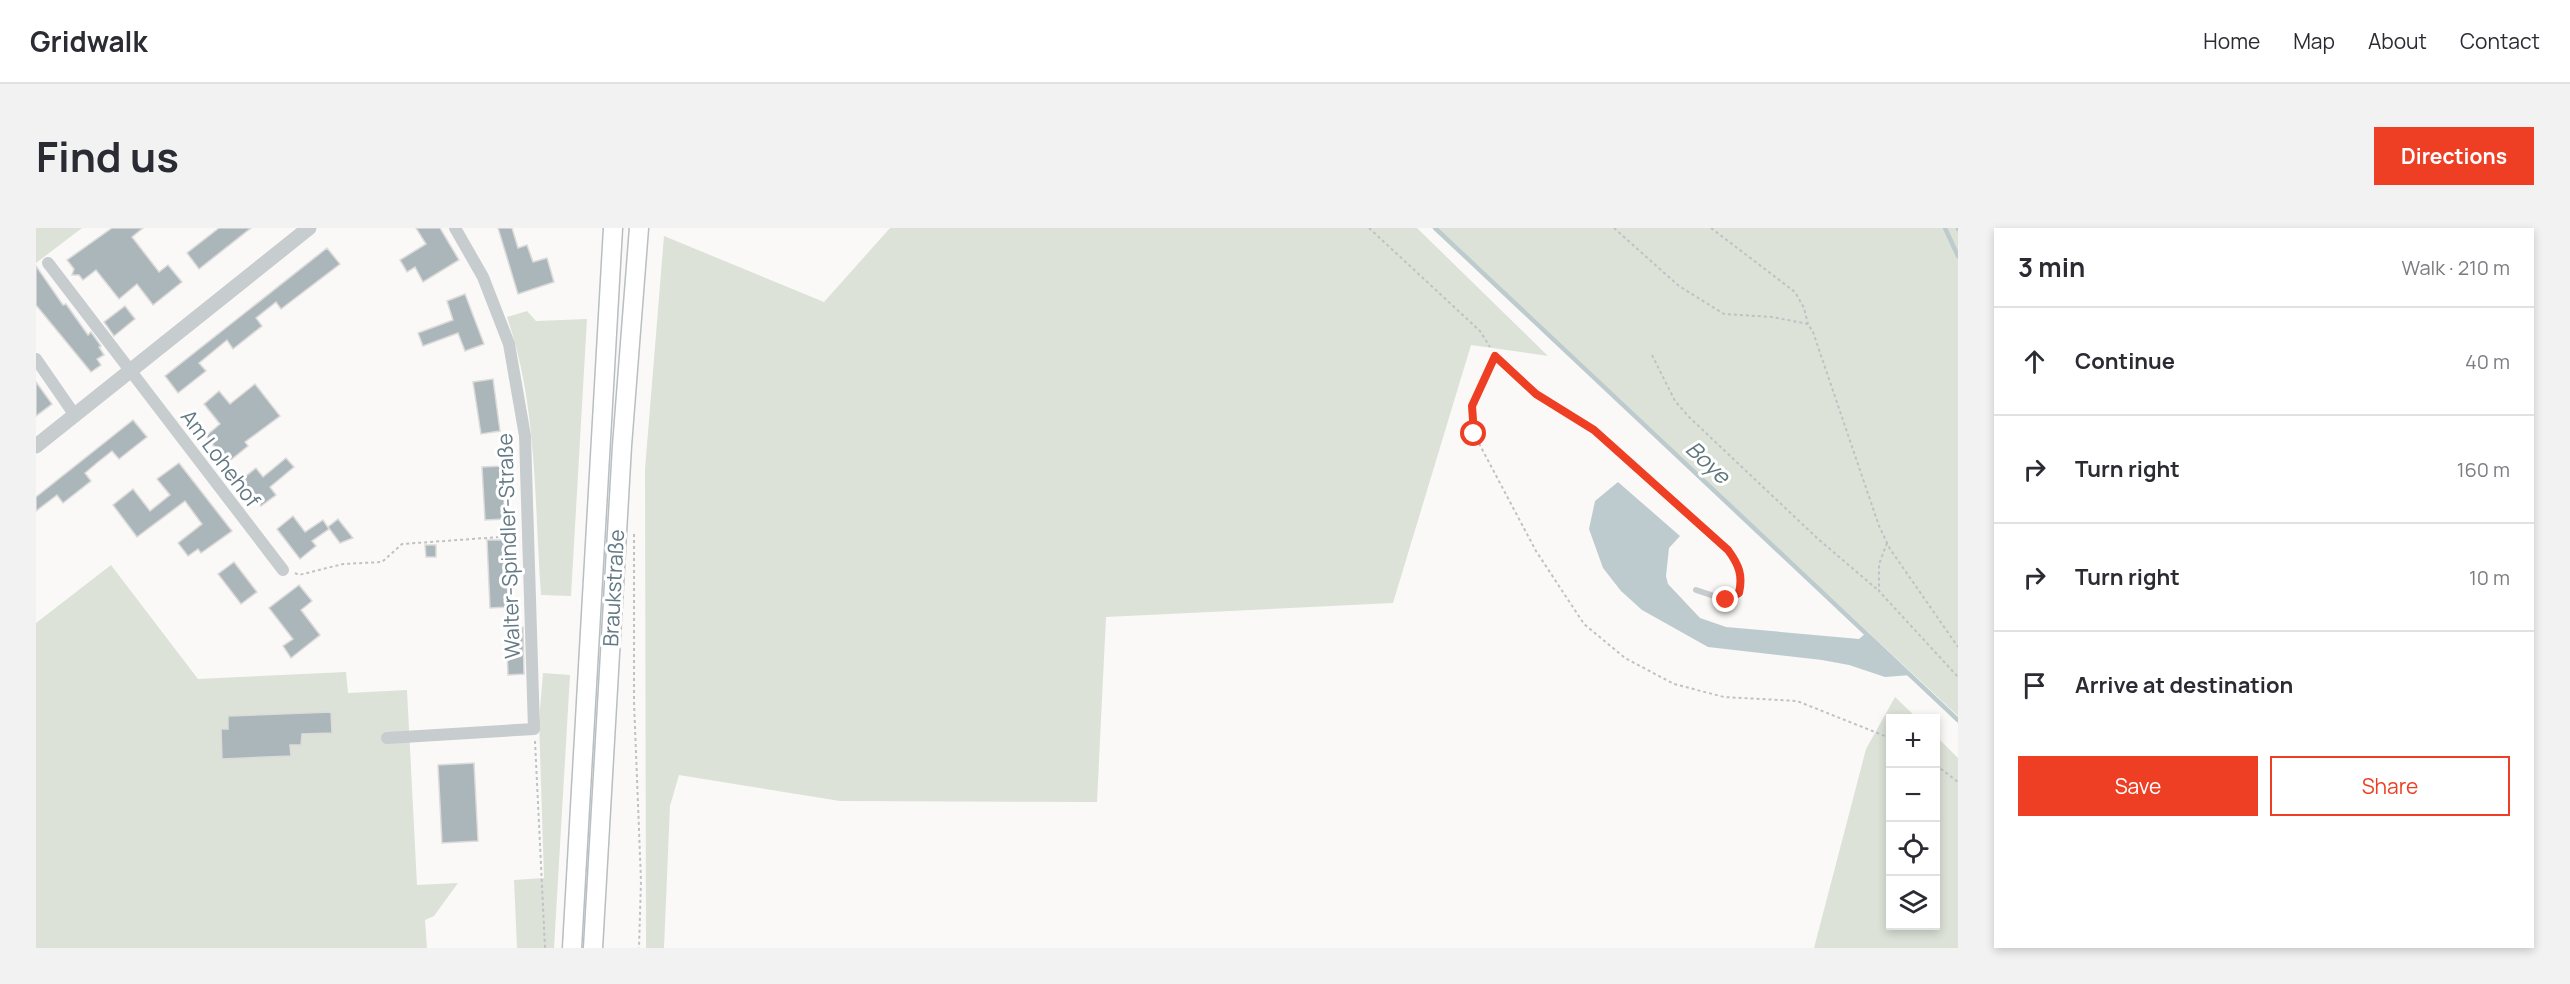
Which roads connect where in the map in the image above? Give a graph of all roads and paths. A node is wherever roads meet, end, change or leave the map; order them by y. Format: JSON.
{"nodes":[{"id":1,"x":309,"y":228,"type":"edge"},
{"id":2,"x":455,"y":228,"type":"edge"},
{"id":3,"x":614,"y":228,"type":"edge"},
{"id":4,"x":639,"y":228,"type":"edge"},
{"id":5,"x":1370,"y":228,"type":"edge"},
{"id":6,"x":1614,"y":228,"type":"edge"},
{"id":7,"x":1711,"y":228,"type":"edge"},
{"id":8,"x":48,"y":262,"type":"dead end"},
{"id":9,"x":1808,"y":324,"type":"junction"},
{"id":10,"x":1652,"y":355,"type":"dead end"},
{"id":11,"x":1495,"y":356,"type":"junction"},
{"id":12,"x":36,"y":360,"type":"edge"},
{"id":13,"x":129,"y":370,"type":"junction"},
{"id":14,"x":74,"y":414,"type":"junction"},
{"id":15,"x":36,"y":446,"type":"edge"},
{"id":16,"x":634,"y":529,"type":"dead end"},
{"id":17,"x":529,"y":535,"type":"junction"},
{"id":18,"x":1887,"y":543,"type":"junction"},
{"id":19,"x":283,"y":570,"type":"joint"},
{"id":20,"x":1696,"y":591,"type":"dead end"},
{"id":21,"x":1879,"y":591,"type":"junction"},
{"id":22,"x":1958,"y":647,"type":"edge"},
{"id":23,"x":1958,"y":677,"type":"edge"},
{"id":24,"x":534,"y":729,"type":"junction"},
{"id":25,"x":1886,"y":736,"type":"edge"},
{"id":26,"x":387,"y":738,"type":"dead end"},
{"id":27,"x":1939,"y":768,"type":"edge"},
{"id":28,"x":1958,"y":782,"type":"edge"},
{"id":29,"x":545,"y":948,"type":"edge"},
{"id":30,"x":572,"y":948,"type":"edge"},
{"id":31,"x":594,"y":948,"type":"edge"},
{"id":32,"x":639,"y":948,"type":"edge"}],
"edges":[{"from":1,"to":13,"type":"street"},
{"from":2,"to":17,"type":"street","name":"Walter-Spindler-Straße"},
{"from":3,"to":30,"type":"main road","name":"Braukstraße"},
{"from":4,"to":31,"type":"main road","name":"Braukstraße"},
{"from":5,"to":11,"type":"path"},
{"from":6,"to":9,"type":"path"},
{"from":7,"to":9,"type":"path"},
{"from":8,"to":13,"type":"street","name":"Am Lohehof"},
{"from":9,"to":18,"type":"path"},
{"from":10,"to":21,"type":"path"},
{"from":11,"to":20,"type":"lane"},
{"from":11,"to":25,"type":"path"},
{"from":12,"to":14,"type":"street"},
{"from":13,"to":14,"type":"street"},
{"from":13,"to":19,"type":"street","name":"Am Lohehof"},
{"from":14,"to":15,"type":"street"},
{"from":16,"to":32,"type":"path"},
{"from":17,"to":19,"type":"path"},
{"from":17,"to":24,"type":"street","name":"Walter-Spindler-Straße"},
{"from":18,"to":21,"type":"path"},
{"from":18,"to":22,"type":"path"},
{"from":21,"to":23,"type":"path"},
{"from":24,"to":26,"type":"street"},
{"from":24,"to":29,"type":"path"},
{"from":27,"to":28,"type":"path"}]}
